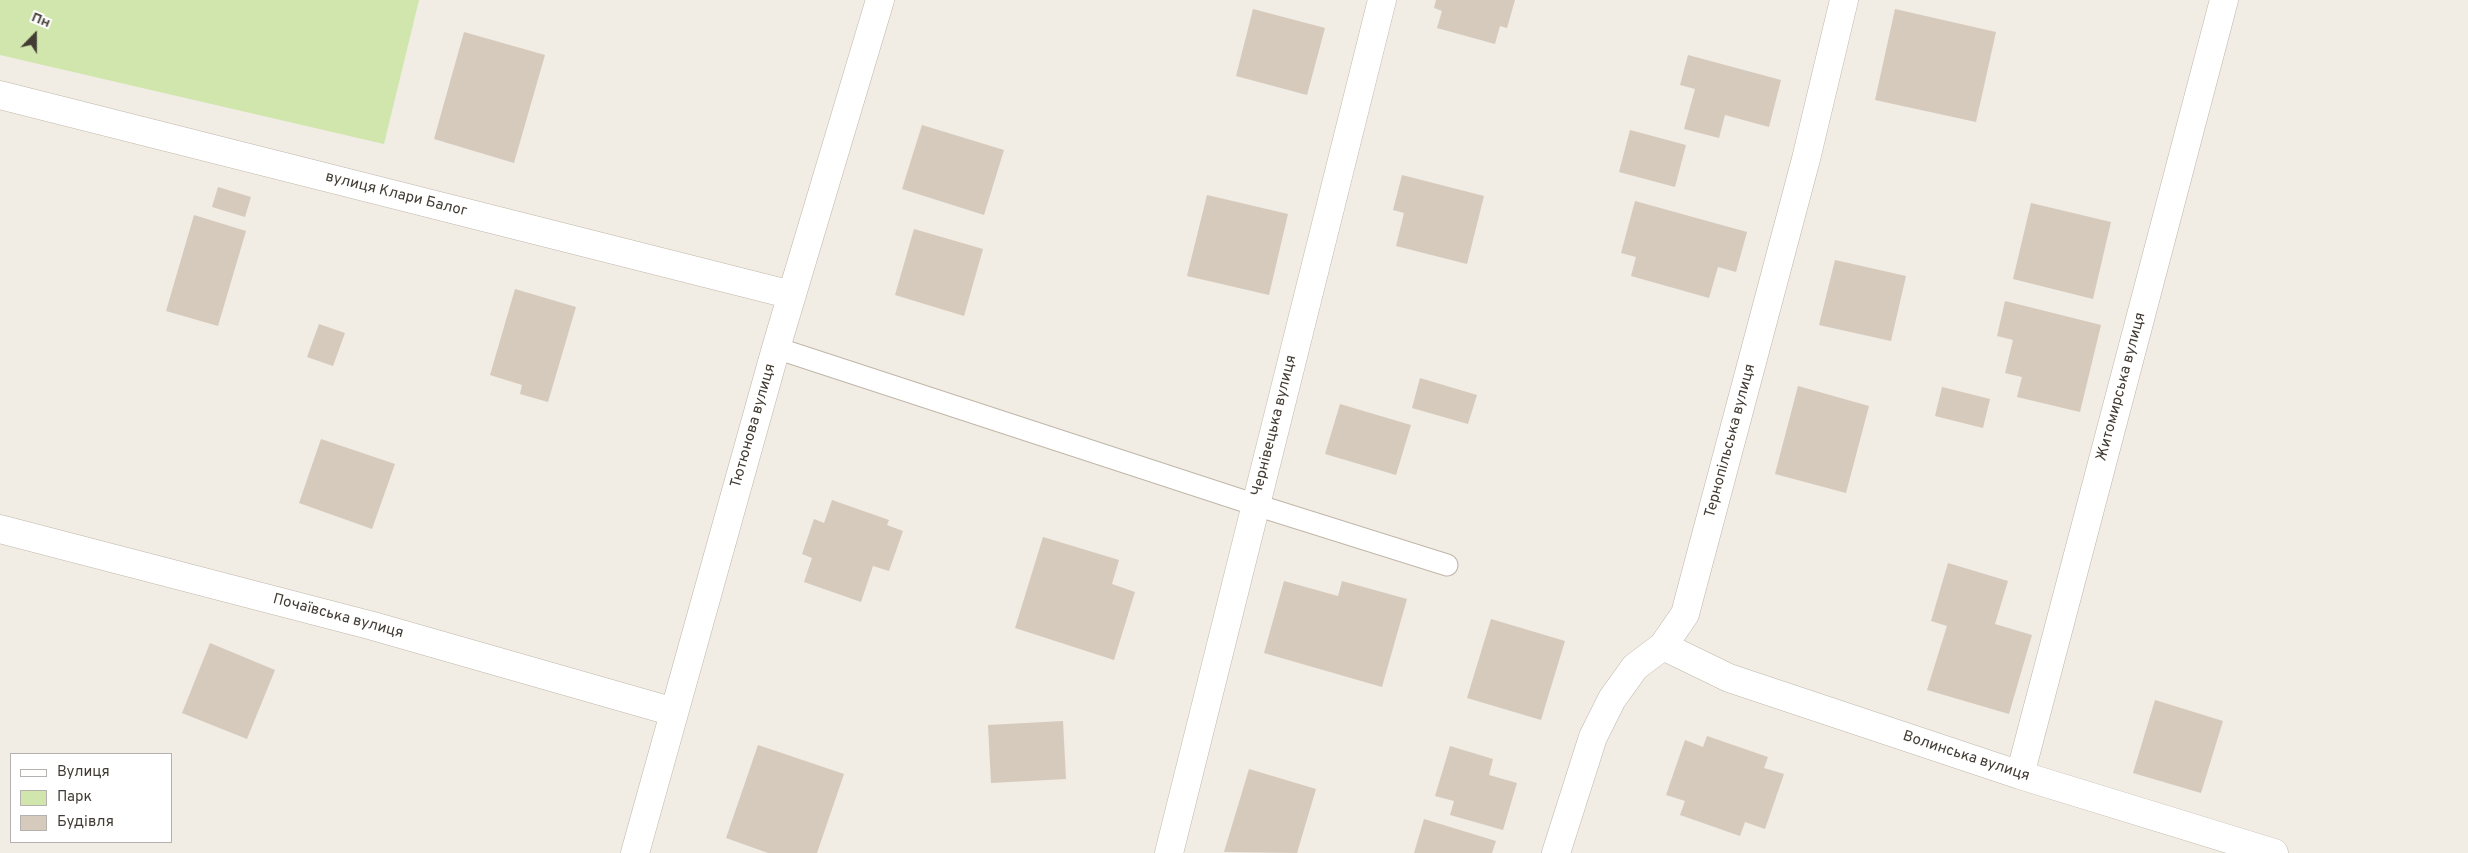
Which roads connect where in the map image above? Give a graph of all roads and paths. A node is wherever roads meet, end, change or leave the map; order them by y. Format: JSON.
{"nodes":[{"id":1,"x":880,"y":0,"type":"edge"},
{"id":2,"x":1382,"y":0,"type":"edge"},
{"id":3,"x":1844,"y":0,"type":"edge"},
{"id":4,"x":2224,"y":0,"type":"edge"},
{"id":5,"x":0,"y":94,"type":"edge"},
{"id":6,"x":792,"y":294,"type":"junction"},
{"id":7,"x":776,"y":348,"type":"junction"},
{"id":8,"x":1256,"y":505,"type":"junction"},
{"id":9,"x":0,"y":528,"type":"edge"},
{"id":10,"x":1447,"y":565,"type":"dead end"},
{"id":11,"x":1663,"y":646,"type":"junction"},
{"id":12,"x":674,"y":712,"type":"junction"},
{"id":13,"x":2020,"y":775,"type":"junction"},
{"id":14,"x":635,"y":853,"type":"edge"},
{"id":15,"x":1169,"y":853,"type":"edge"},
{"id":16,"x":1556,"y":853,"type":"edge"},
{"id":17,"x":2274,"y":853,"type":"edge"}],
"edges":[{"from":1,"to":6,"type":"street","name":"Тютюнова вулиця"},
{"from":2,"to":8,"type":"street","name":"Чернівецька вулиця"},
{"from":3,"to":11,"type":"street","name":"Тернопільська вулиця"},
{"from":4,"to":13,"type":"street","name":"Житомирська вулиця"},
{"from":5,"to":6,"type":"street","name":"вулиця Клари Балог"},
{"from":6,"to":7,"type":"street","name":"Тютюнова вулиця"},
{"from":7,"to":8,"type":"lane"},
{"from":7,"to":12,"type":"street","name":"Тютюнова вулиця"},
{"from":8,"to":10,"type":"lane"},
{"from":8,"to":15,"type":"street","name":"Чернівецька вулиця"},
{"from":9,"to":12,"type":"street","name":"Почаївська вулиця"},
{"from":11,"to":13,"type":"street","name":"Волинська вулиця"},
{"from":11,"to":16,"type":"street","name":"Тернопільська вулиця"},
{"from":12,"to":14,"type":"street","name":"Тютюнова вулиця"},
{"from":13,"to":17,"type":"street","name":"Волинська вулиця"}]}
